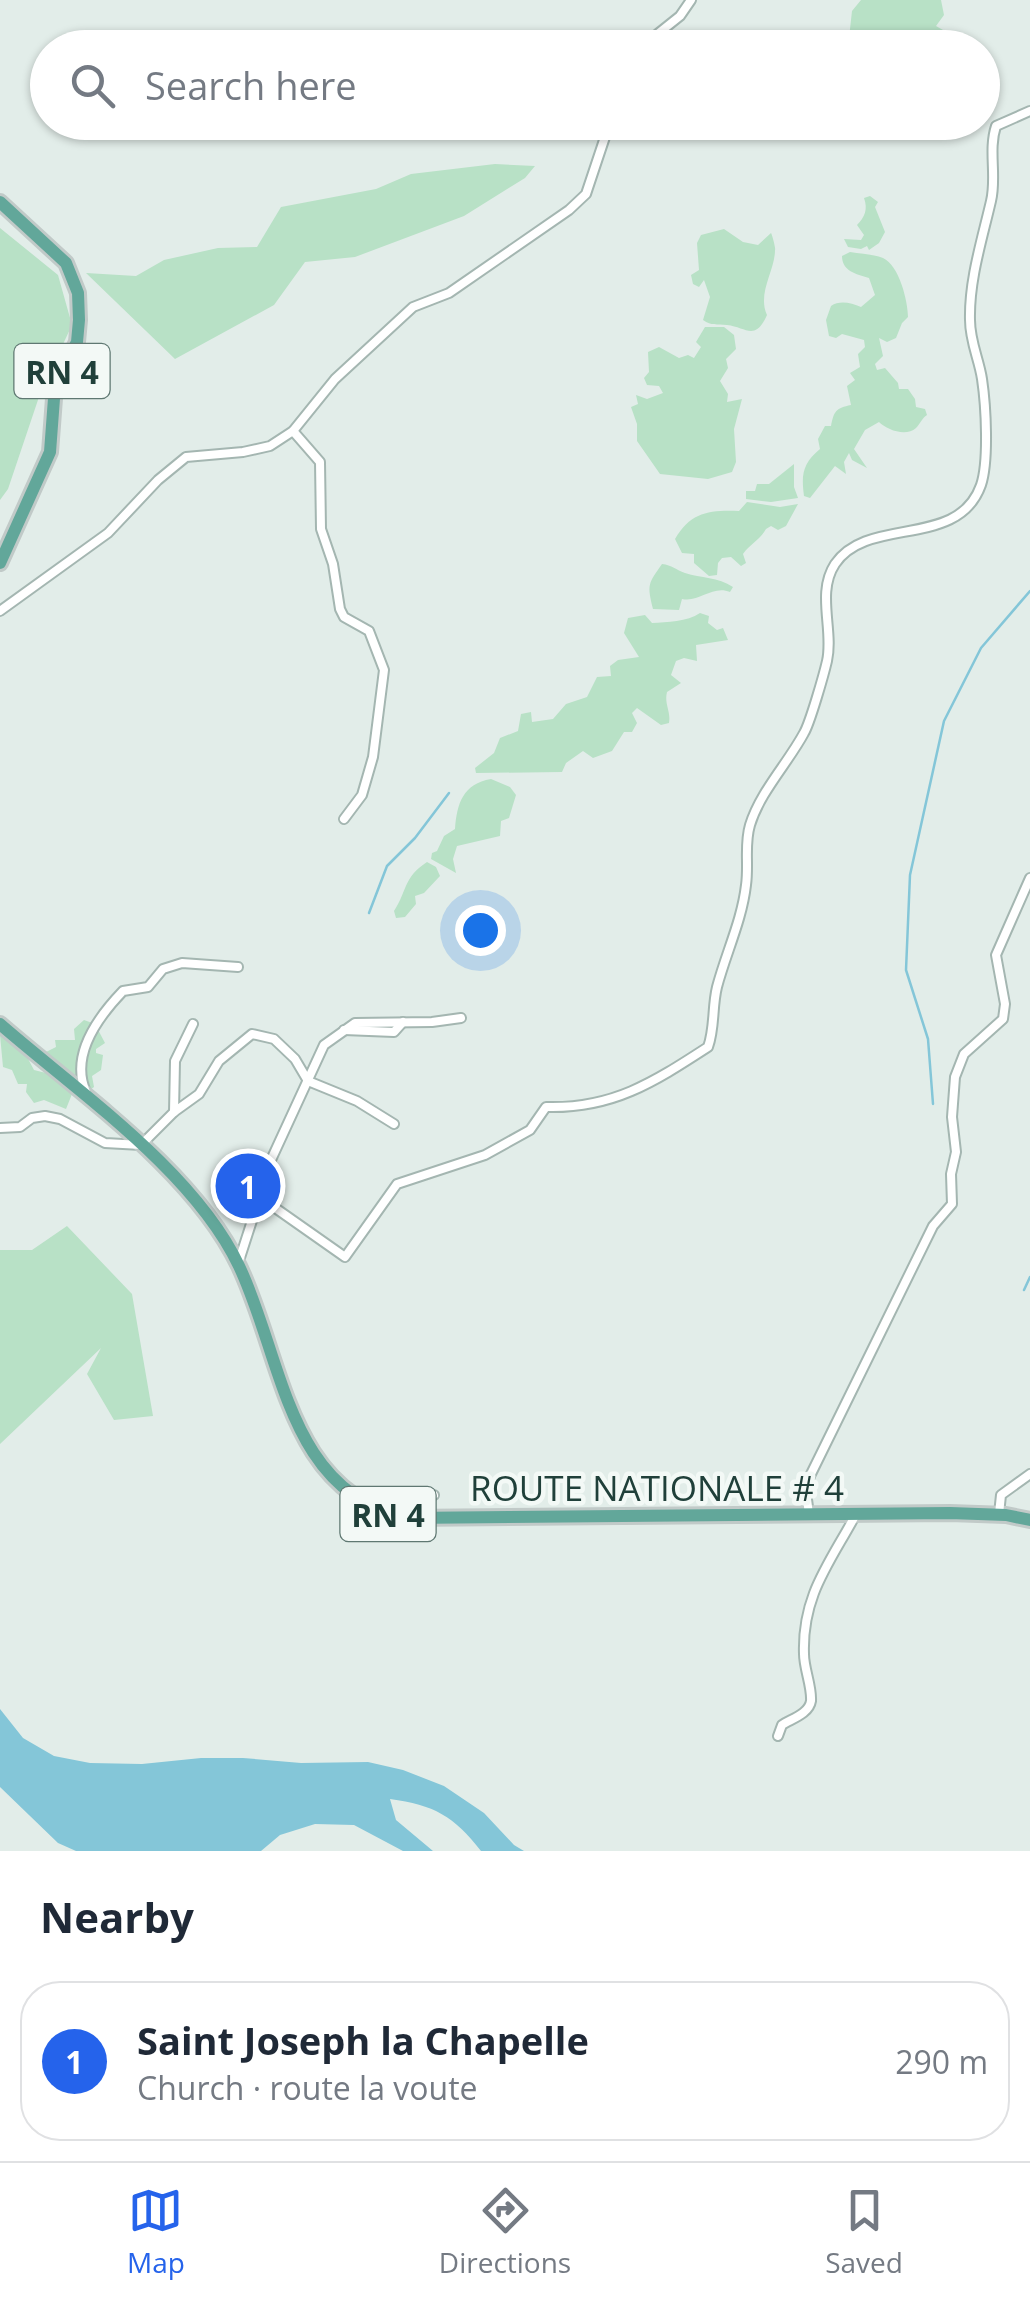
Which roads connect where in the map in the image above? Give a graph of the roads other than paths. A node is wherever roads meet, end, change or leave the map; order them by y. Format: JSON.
{"nodes":[{"id":1,"x":691,"y":0,"type":"edge"},
{"id":2,"x":662,"y":30,"type":"edge"},
{"id":3,"x":1030,"y":112,"type":"edge"},
{"id":4,"x":1000,"y":124,"type":"edge"},
{"id":5,"x":604,"y":140,"type":"edge"},
{"id":6,"x":992,"y":140,"type":"edge"},
{"id":7,"x":0,"y":202,"type":"edge"},
{"id":8,"x":293,"y":431,"type":"junction"},
{"id":9,"x":0,"y":563,"type":"edge"},
{"id":10,"x":0,"y":611,"type":"edge"},
{"id":11,"x":344,"y":820,"type":"dead end"},
{"id":12,"x":1030,"y":878,"type":"edge"},
{"id":13,"x":238,"y":967,"type":"dead end"},
{"id":14,"x":460,"y":1018,"type":"dead end"},
{"id":15,"x":0,"y":1024,"type":"edge"},
{"id":16,"x":193,"y":1024,"type":"dead end"},
{"id":17,"x":308,"y":1081,"type":"junction"},
{"id":18,"x":90,"y":1102,"type":"junction"},
{"id":19,"x":174,"y":1112,"type":"junction"},
{"id":20,"x":394,"y":1124,"type":"dead end"},
{"id":21,"x":0,"y":1128,"type":"edge"},
{"id":22,"x":141,"y":1145,"type":"junction"},
{"id":23,"x":258,"y":1202,"type":"junction"},
{"id":24,"x":238,"y":1264,"type":"junction"},
{"id":25,"x":1030,"y":1474,"type":"edge"},
{"id":26,"x":434,"y":1495,"type":"dead end"},
{"id":27,"x":378,"y":1510,"type":"junction"},
{"id":28,"x":1000,"y":1515,"type":"junction"},
{"id":29,"x":810,"y":1516,"type":"junction"},
{"id":30,"x":855,"y":1516,"type":"junction"},
{"id":31,"x":1030,"y":1520,"type":"edge"},
{"id":32,"x":778,"y":1736,"type":"dead end"}],
"edges":[{"from":1,"to":2,"type":"street"},
{"from":3,"to":4,"type":"street"},
{"from":5,"to":8,"type":"street"},
{"from":6,"to":23,"type":"street"},
{"from":7,"to":9,"type":"main road","number":"RN 4"},
{"from":8,"to":10,"type":"street"},
{"from":8,"to":11,"type":"street"},
{"from":12,"to":29,"type":"street"},
{"from":13,"to":18,"type":"street"},
{"from":14,"to":17,"type":"street"},
{"from":15,"to":18,"type":"main road","name":"ROUTE NATIONALE # 4","number":"RN 4"},
{"from":16,"to":19,"type":"street"},
{"from":17,"to":19,"type":"street"},
{"from":17,"to":20,"type":"street"},
{"from":17,"to":23,"type":"street"},
{"from":18,"to":22,"type":"main road","name":"ROUTE NATIONALE # 4","number":"RN 4"},
{"from":19,"to":22,"type":"street"},
{"from":21,"to":22,"type":"street"},
{"from":22,"to":24,"type":"main road","name":"ROUTE NATIONALE # 4","number":"RN 4"},
{"from":23,"to":24,"type":"street"},
{"from":24,"to":27,"type":"main road","name":"ROUTE NATIONALE # 4","number":"RN 4"},
{"from":25,"to":28,"type":"street"},
{"from":26,"to":27,"type":"street"},
{"from":27,"to":29,"type":"main road","name":"ROUTE NATIONALE # 4","number":"RN 4"},
{"from":28,"to":30,"type":"main road","name":"ROUTE NATIONALE # 4","number":"RN 4"},
{"from":28,"to":31,"type":"main road","name":"ROUTE NATIONALE # 4","number":"RN 4"},
{"from":29,"to":30,"type":"main road","name":"ROUTE NATIONALE # 4","number":"RN 4"},
{"from":30,"to":32,"type":"street"}]}
